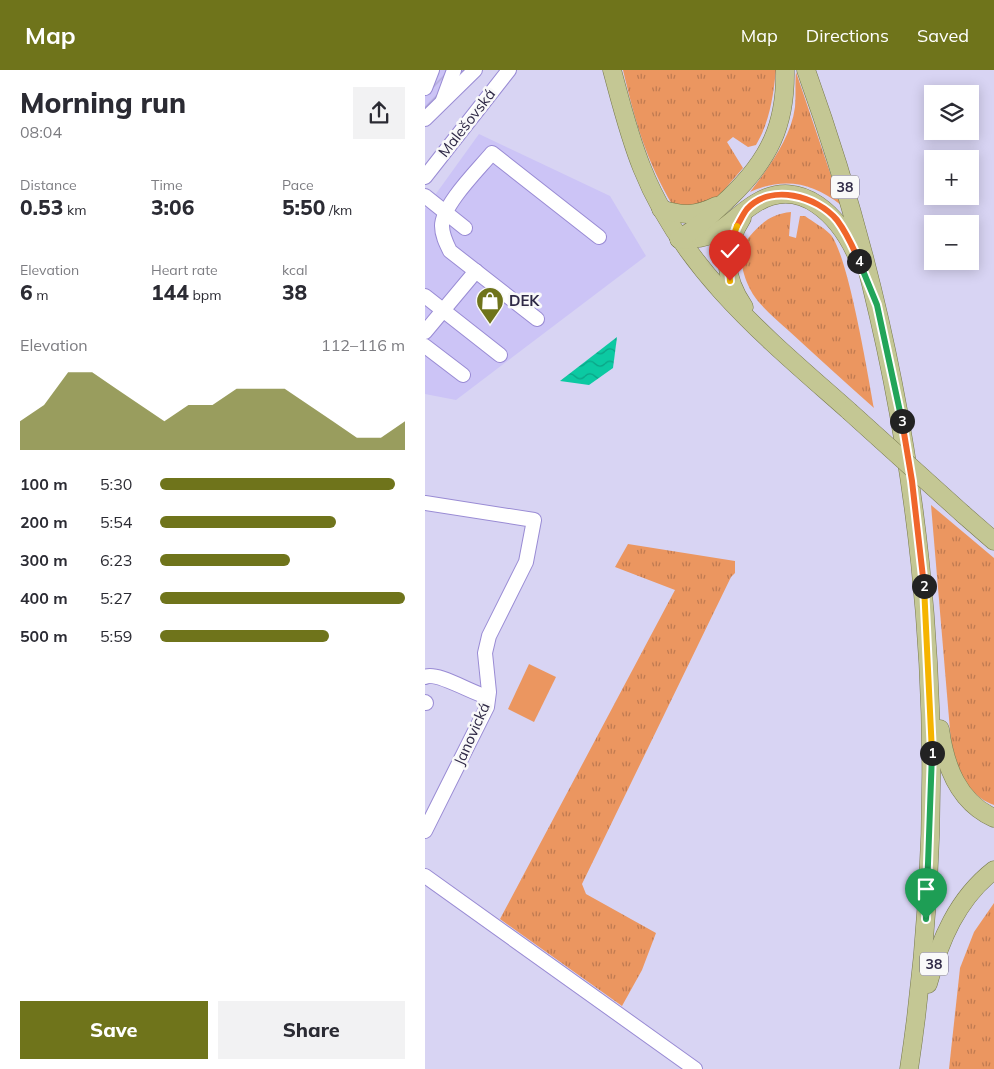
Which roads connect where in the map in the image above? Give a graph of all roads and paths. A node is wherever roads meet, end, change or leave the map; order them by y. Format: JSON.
{"nodes":[{"id":1,"x":432,"y":70,"type":"edge"},
{"id":2,"x":454,"y":70,"type":"edge"},
{"id":3,"x":475,"y":70,"type":"edge"},
{"id":4,"x":509,"y":70,"type":"edge"},
{"id":5,"x":785,"y":70,"type":"edge"},
{"id":6,"x":806,"y":70,"type":"edge"},
{"id":7,"x":615,"y":75,"type":"edge"},
{"id":8,"x":425,"y":88,"type":"edge"},
{"id":9,"x":440,"y":106,"type":"junction"},
{"id":10,"x":425,"y":119,"type":"edge"},
{"id":11,"x":425,"y":177,"type":"edge"},
{"id":12,"x":425,"y":196,"type":"edge"},
{"id":13,"x":727,"y":200,"type":"junction"},
{"id":14,"x":661,"y":209,"type":"junction"},
{"id":15,"x":747,"y":209,"type":"junction"},
{"id":16,"x":445,"y":212,"type":"junction"},
{"id":17,"x":465,"y":228,"type":"dead end"},
{"id":18,"x":599,"y":237,"type":"dead end"},
{"id":19,"x":679,"y":239,"type":"junction"},
{"id":20,"x":476,"y":271,"type":"junction"},
{"id":21,"x":425,"y":296,"type":"edge"},
{"id":22,"x":877,"y":305,"type":"junction"},
{"id":23,"x":443,"y":310,"type":"junction"},
{"id":24,"x":537,"y":319,"type":"dead end"},
{"id":25,"x":760,"y":331,"type":"junction"},
{"id":26,"x":425,"y":332,"type":"edge"},
{"id":27,"x":425,"y":346,"type":"edge"},
{"id":28,"x":500,"y":355,"type":"dead end"},
{"id":29,"x":463,"y":374,"type":"dead end"},
{"id":30,"x":425,"y":503,"type":"edge"},
{"id":31,"x":994,"y":541,"type":"edge"},
{"id":32,"x":929,"y":657,"type":"junction"},
{"id":33,"x":425,"y":677,"type":"edge"},
{"id":34,"x":488,"y":698,"type":"junction"},
{"id":35,"x":994,"y":818,"type":"edge"},
{"id":36,"x":425,"y":830,"type":"edge"},
{"id":37,"x":994,"y":870,"type":"edge"},
{"id":38,"x":425,"y":876,"type":"edge"},
{"id":39,"x":914,"y":1035,"type":"junction"},
{"id":40,"x":695,"y":1069,"type":"edge"},
{"id":41,"x":909,"y":1069,"type":"edge"}],
"edges":[{"from":1,"to":8,"type":"street"},
{"from":2,"to":9,"type":"street"},
{"from":3,"to":9,"type":"street"},
{"from":4,"to":11,"type":"street","name":"Malešovská"},
{"from":5,"to":13,"type":"main road"},
{"from":6,"to":22,"type":"main road","number":"38"},
{"from":7,"to":14,"type":"main road"},
{"from":9,"to":10,"type":"street"},
{"from":12,"to":16,"type":"street"},
{"from":13,"to":14,"type":"main road"},
{"from":13,"to":19,"type":"main road"},
{"from":14,"to":19,"type":"main road"},
{"from":15,"to":19,"type":"main road","number":"38"},
{"from":15,"to":22,"type":"main road","number":"38"},
{"from":15,"to":25,"type":"main road"},
{"from":16,"to":17,"type":"street"},
{"from":16,"to":18,"type":"street"},
{"from":16,"to":20,"type":"street"},
{"from":19,"to":25,"type":"main road"},
{"from":20,"to":23,"type":"street"},
{"from":20,"to":24,"type":"street"},
{"from":21,"to":23,"type":"street"},
{"from":22,"to":32,"type":"main road","number":"38"},
{"from":23,"to":26,"type":"street"},
{"from":23,"to":28,"type":"street"},
{"from":25,"to":31,"type":"main road","bridge":true},
{"from":27,"to":29,"type":"street"},
{"from":30,"to":34,"type":"street","name":"Janovická"},
{"from":32,"to":35,"type":"main road","number":"38"},
{"from":32,"to":39,"type":"main road","number":"38"},
{"from":33,"to":34,"type":"street"},
{"from":34,"to":36,"type":"street","name":"Janovická"},
{"from":37,"to":39,"type":"main road","number":"38"},
{"from":38,"to":40,"type":"street"},
{"from":39,"to":41,"type":"main road","number":"38"}]}
